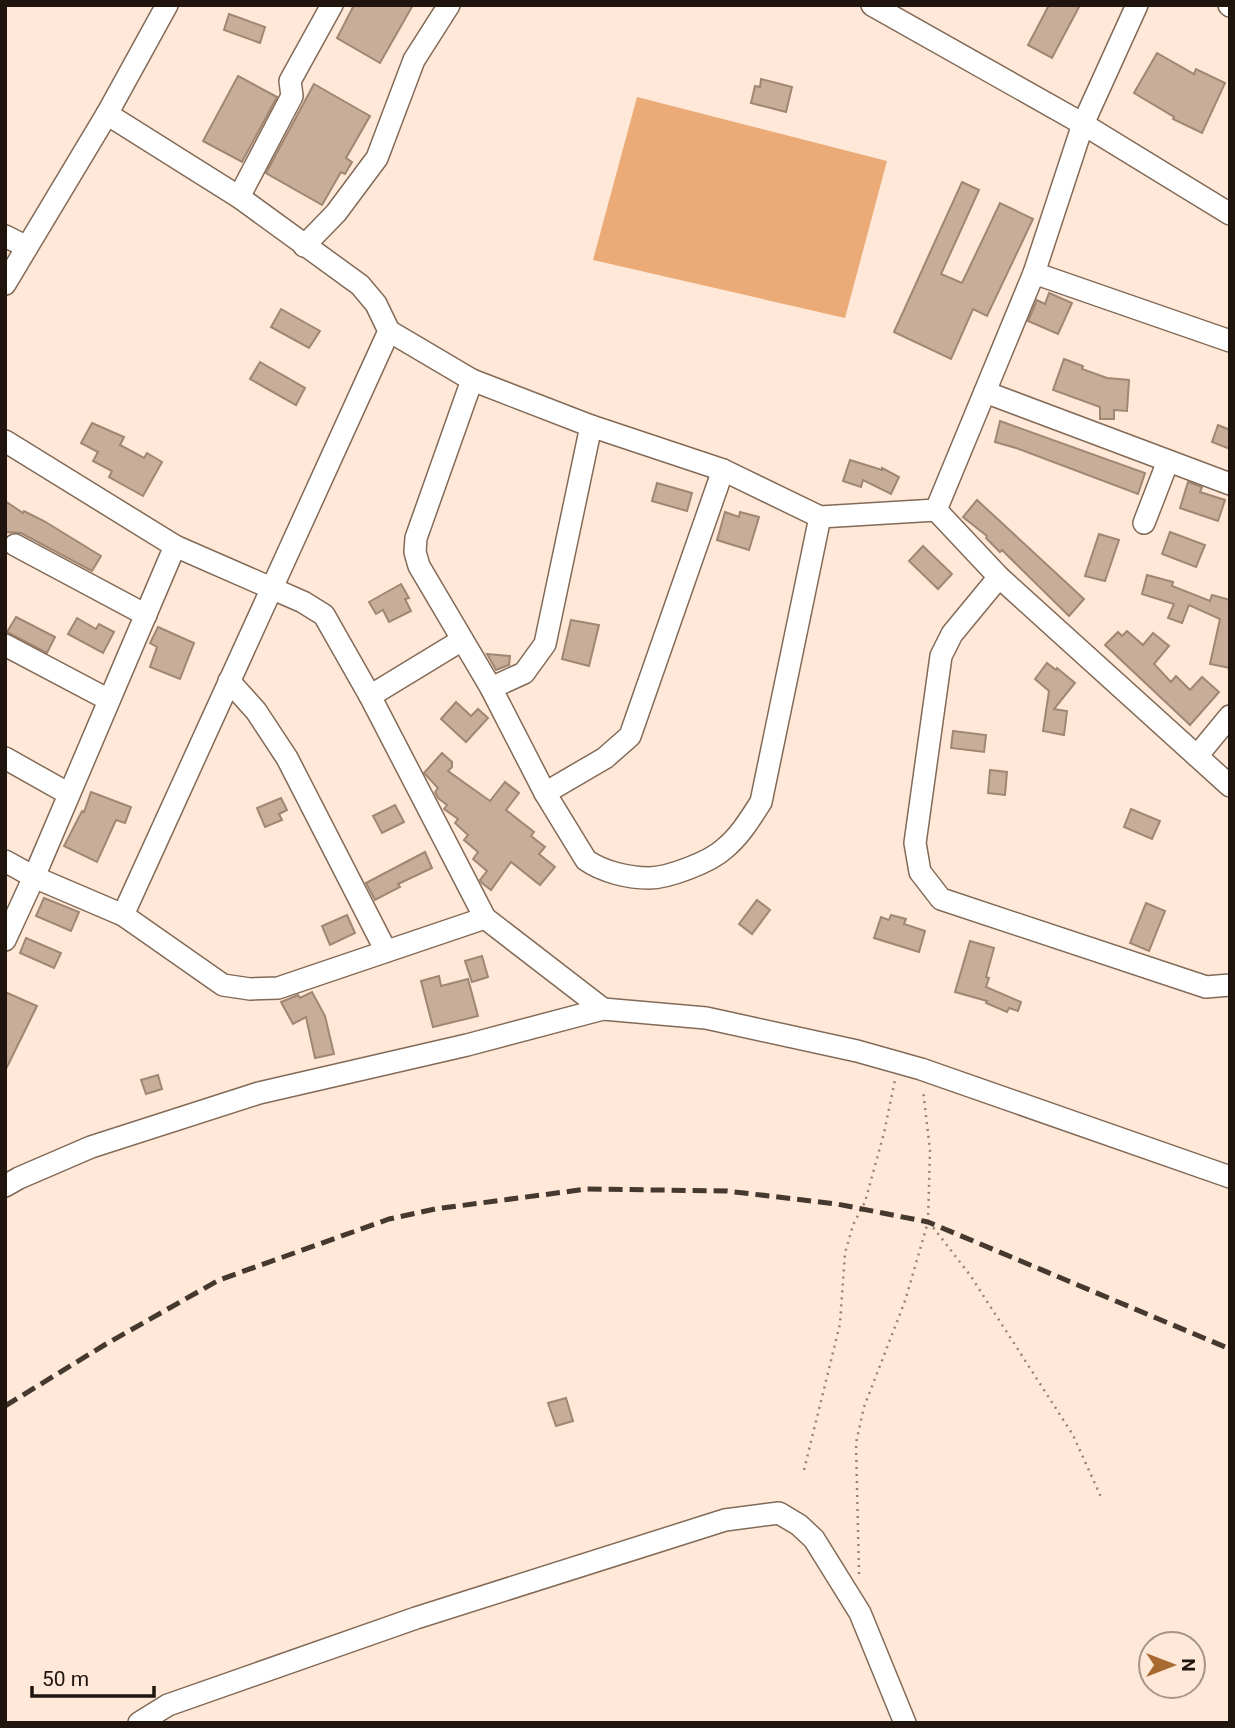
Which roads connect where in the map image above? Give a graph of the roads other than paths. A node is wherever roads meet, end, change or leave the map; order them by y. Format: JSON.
{"nodes":[{"id":1,"x":167,"y":5,"type":"edge"},
{"id":2,"x":332,"y":5,"type":"edge"},
{"id":3,"x":449,"y":5,"type":"edge"},
{"id":4,"x":872,"y":5,"type":"edge"},
{"id":5,"x":1137,"y":5,"type":"edge"},
{"id":6,"x":107,"y":114,"type":"junction"},
{"id":7,"x":1083,"y":124,"type":"junction"},
{"id":8,"x":239,"y":197,"type":"junction"},
{"id":9,"x":1230,"y":214,"type":"edge"},
{"id":10,"x":5,"y":236,"type":"edge"},
{"id":11,"x":304,"y":246,"type":"junction"},
{"id":12,"x":27,"y":247,"type":"junction"},
{"id":13,"x":1034,"y":273,"type":"junction"},
{"id":14,"x":5,"y":284,"type":"edge"},
{"id":15,"x":389,"y":331,"type":"junction"},
{"id":16,"x":1230,"y":341,"type":"edge"},
{"id":17,"x":472,"y":380,"type":"junction"},
{"id":18,"x":985,"y":392,"type":"junction"},
{"id":19,"x":590,"y":426,"type":"junction"},
{"id":20,"x":5,"y":441,"type":"edge"},
{"id":21,"x":1168,"y":461,"type":"junction"},
{"id":22,"x":723,"y":470,"type":"junction"},
{"id":23,"x":1230,"y":484,"type":"edge"},
{"id":24,"x":936,"y":510,"type":"junction"},
{"id":25,"x":820,"y":517,"type":"junction"},
{"id":26,"x":1144,"y":523,"type":"dead end"},
{"id":27,"x":15,"y":545,"type":"dead end"},
{"id":28,"x":175,"y":546,"type":"junction"},
{"id":29,"x":999,"y":577,"type":"junction"},
{"id":30,"x":271,"y":588,"type":"junction"},
{"id":31,"x":146,"y":615,"type":"junction"},
{"id":32,"x":462,"y":640,"type":"junction"},
{"id":33,"x":5,"y":645,"type":"edge"},
{"id":34,"x":229,"y":681,"type":"junction"},
{"id":35,"x":491,"y":688,"type":"junction"},
{"id":36,"x":370,"y":696,"type":"junction"},
{"id":37,"x":109,"y":700,"type":"junction"},
{"id":38,"x":1230,"y":716,"type":"edge"},
{"id":39,"x":1197,"y":756,"type":"junction"},
{"id":40,"x":5,"y":758,"type":"edge"},
{"id":41,"x":1230,"y":786,"type":"edge"},
{"id":42,"x":545,"y":793,"type":"junction"},
{"id":43,"x":69,"y":794,"type":"junction"},
{"id":44,"x":5,"y":861,"type":"edge"},
{"id":45,"x":34,"y":877,"type":"junction"},
{"id":46,"x":122,"y":915,"type":"junction"},
{"id":47,"x":485,"y":918,"type":"junction"},
{"id":48,"x":5,"y":940,"type":"edge"},
{"id":49,"x":386,"y":951,"type":"junction"},
{"id":50,"x":1230,"y":985,"type":"edge"},
{"id":51,"x":603,"y":1009,"type":"junction"},
{"id":52,"x":1230,"y":1177,"type":"edge"},
{"id":53,"x":5,"y":1186,"type":"edge"},
{"id":54,"x":173,"y":1714,"type":"edge"},
{"id":55,"x":139,"y":1723,"type":"edge"},
{"id":56,"x":905,"y":1723,"type":"edge"}],
"edges":[{"from":1,"to":6,"type":"street"},
{"from":2,"to":8,"type":"street"},
{"from":3,"to":11,"type":"street"},
{"from":4,"to":7,"type":"street"},
{"from":5,"to":7,"type":"street"},
{"from":6,"to":8,"type":"street"},
{"from":6,"to":12,"type":"street"},
{"from":7,"to":9,"type":"street"},
{"from":7,"to":13,"type":"street"},
{"from":8,"to":11,"type":"street"},
{"from":10,"to":12,"type":"street"},
{"from":11,"to":15,"type":"street"},
{"from":12,"to":14,"type":"street"},
{"from":13,"to":16,"type":"street"},
{"from":13,"to":18,"type":"street"},
{"from":15,"to":17,"type":"street"},
{"from":15,"to":30,"type":"street"},
{"from":17,"to":19,"type":"street"},
{"from":17,"to":32,"type":"street"},
{"from":18,"to":21,"type":"street"},
{"from":18,"to":24,"type":"street"},
{"from":19,"to":22,"type":"street"},
{"from":19,"to":35,"type":"street"},
{"from":20,"to":28,"type":"street"},
{"from":21,"to":23,"type":"street"},
{"from":21,"to":26,"type":"street"},
{"from":22,"to":25,"type":"street"},
{"from":22,"to":42,"type":"street"},
{"from":24,"to":25,"type":"street"},
{"from":24,"to":29,"type":"street"},
{"from":25,"to":42,"type":"street"},
{"from":27,"to":31,"type":"street"},
{"from":28,"to":30,"type":"street"},
{"from":28,"to":31,"type":"street"},
{"from":29,"to":39,"type":"street"},
{"from":29,"to":50,"type":"street"},
{"from":30,"to":34,"type":"street"},
{"from":30,"to":36,"type":"street"},
{"from":31,"to":37,"type":"street"},
{"from":32,"to":35,"type":"street"},
{"from":32,"to":36,"type":"street"},
{"from":33,"to":37,"type":"street"},
{"from":34,"to":46,"type":"street"},
{"from":34,"to":49,"type":"street"},
{"from":35,"to":42,"type":"street"},
{"from":36,"to":47,"type":"street"},
{"from":37,"to":43,"type":"street"},
{"from":38,"to":39,"type":"street"},
{"from":39,"to":41,"type":"street"},
{"from":40,"to":43,"type":"street"},
{"from":43,"to":45,"type":"street"},
{"from":44,"to":45,"type":"street"},
{"from":45,"to":46,"type":"street"},
{"from":45,"to":48,"type":"street"},
{"from":46,"to":49,"type":"street"},
{"from":47,"to":49,"type":"street"},
{"from":47,"to":51,"type":"street"},
{"from":51,"to":52,"type":"street"},
{"from":51,"to":53,"type":"street"},
{"from":54,"to":55,"type":"street"},
{"from":54,"to":56,"type":"street"}]}
